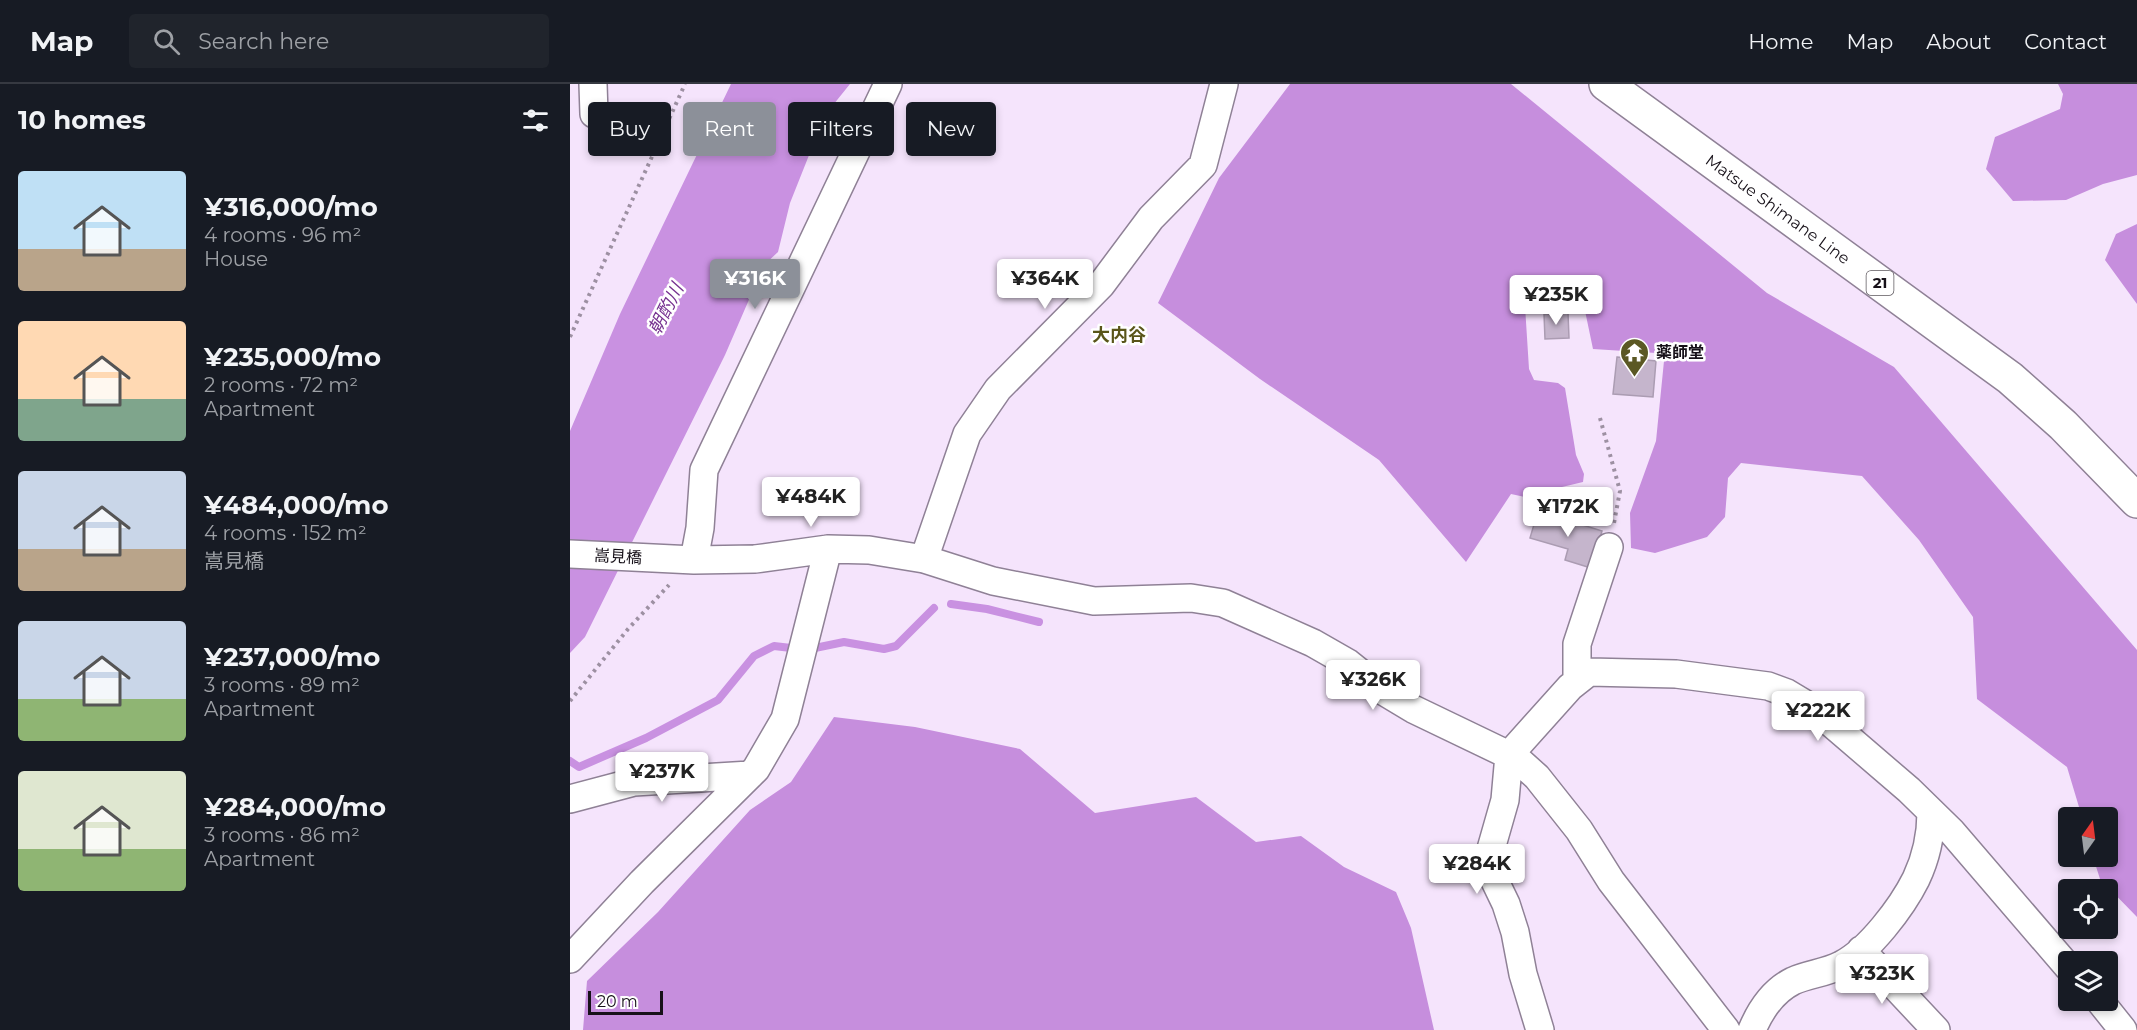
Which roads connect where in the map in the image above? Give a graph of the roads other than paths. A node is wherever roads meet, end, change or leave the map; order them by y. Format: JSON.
{"nodes":[{"id":1,"x":593,"y":84,"type":"edge"},
{"id":2,"x":888,"y":84,"type":"edge"},
{"id":3,"x":1224,"y":84,"type":"edge"},
{"id":4,"x":1606,"y":84,"type":"edge"},
{"id":5,"x":594,"y":102,"type":"edge"},
{"id":6,"x":2137,"y":501,"type":"edge"},
{"id":7,"x":1609,"y":547,"type":"road end"},
{"id":8,"x":828,"y":549,"type":"junction"},
{"id":9,"x":570,"y":554,"type":"edge"},
{"id":10,"x":924,"y":559,"type":"junction"},
{"id":11,"x":694,"y":560,"type":"junction"},
{"id":12,"x":1577,"y":681,"type":"junction"},
{"id":13,"x":1509,"y":755,"type":"junction"},
{"id":14,"x":750,"y":776,"type":"junction"},
{"id":15,"x":570,"y":799,"type":"edge"},
{"id":16,"x":1931,"y":812,"type":"junction"},
{"id":17,"x":1861,"y":950,"type":"junction"},
{"id":18,"x":2058,"y":955,"type":"edge"},
{"id":19,"x":570,"y":959,"type":"edge"},
{"id":20,"x":2108,"y":1011,"type":"edge"},
{"id":21,"x":1540,"y":1030,"type":"edge"},
{"id":22,"x":1726,"y":1030,"type":"edge"},
{"id":23,"x":1752,"y":1030,"type":"edge"},
{"id":24,"x":1936,"y":1030,"type":"edge"},
{"id":25,"x":2123,"y":1030,"type":"edge"}],
"edges":[{"from":1,"to":5,"type":"street"},
{"from":2,"to":11,"type":"street"},
{"from":3,"to":10,"type":"street"},
{"from":4,"to":6,"type":"main road","name":"Matsue Shimane Line","number":"21"},
{"from":7,"to":12,"type":"street"},
{"from":8,"to":10,"type":"street","name":"嵩見橋"},
{"from":8,"to":11,"type":"street","name":"嵩見橋"},
{"from":8,"to":14,"type":"street"},
{"from":9,"to":11,"type":"street","name":"嵩見橋"},
{"from":10,"to":13,"type":"street","name":"嵩見橋"},
{"from":12,"to":13,"type":"street"},
{"from":12,"to":16,"type":"street"},
{"from":13,"to":21,"type":"street"},
{"from":13,"to":22,"type":"street","name":"嵩見橋"},
{"from":14,"to":15,"type":"street"},
{"from":14,"to":19,"type":"street"},
{"from":16,"to":17,"type":"street"},
{"from":16,"to":18,"type":"street"},
{"from":17,"to":23,"type":"street"},
{"from":17,"to":24,"type":"street"},
{"from":20,"to":25,"type":"street"}]}
